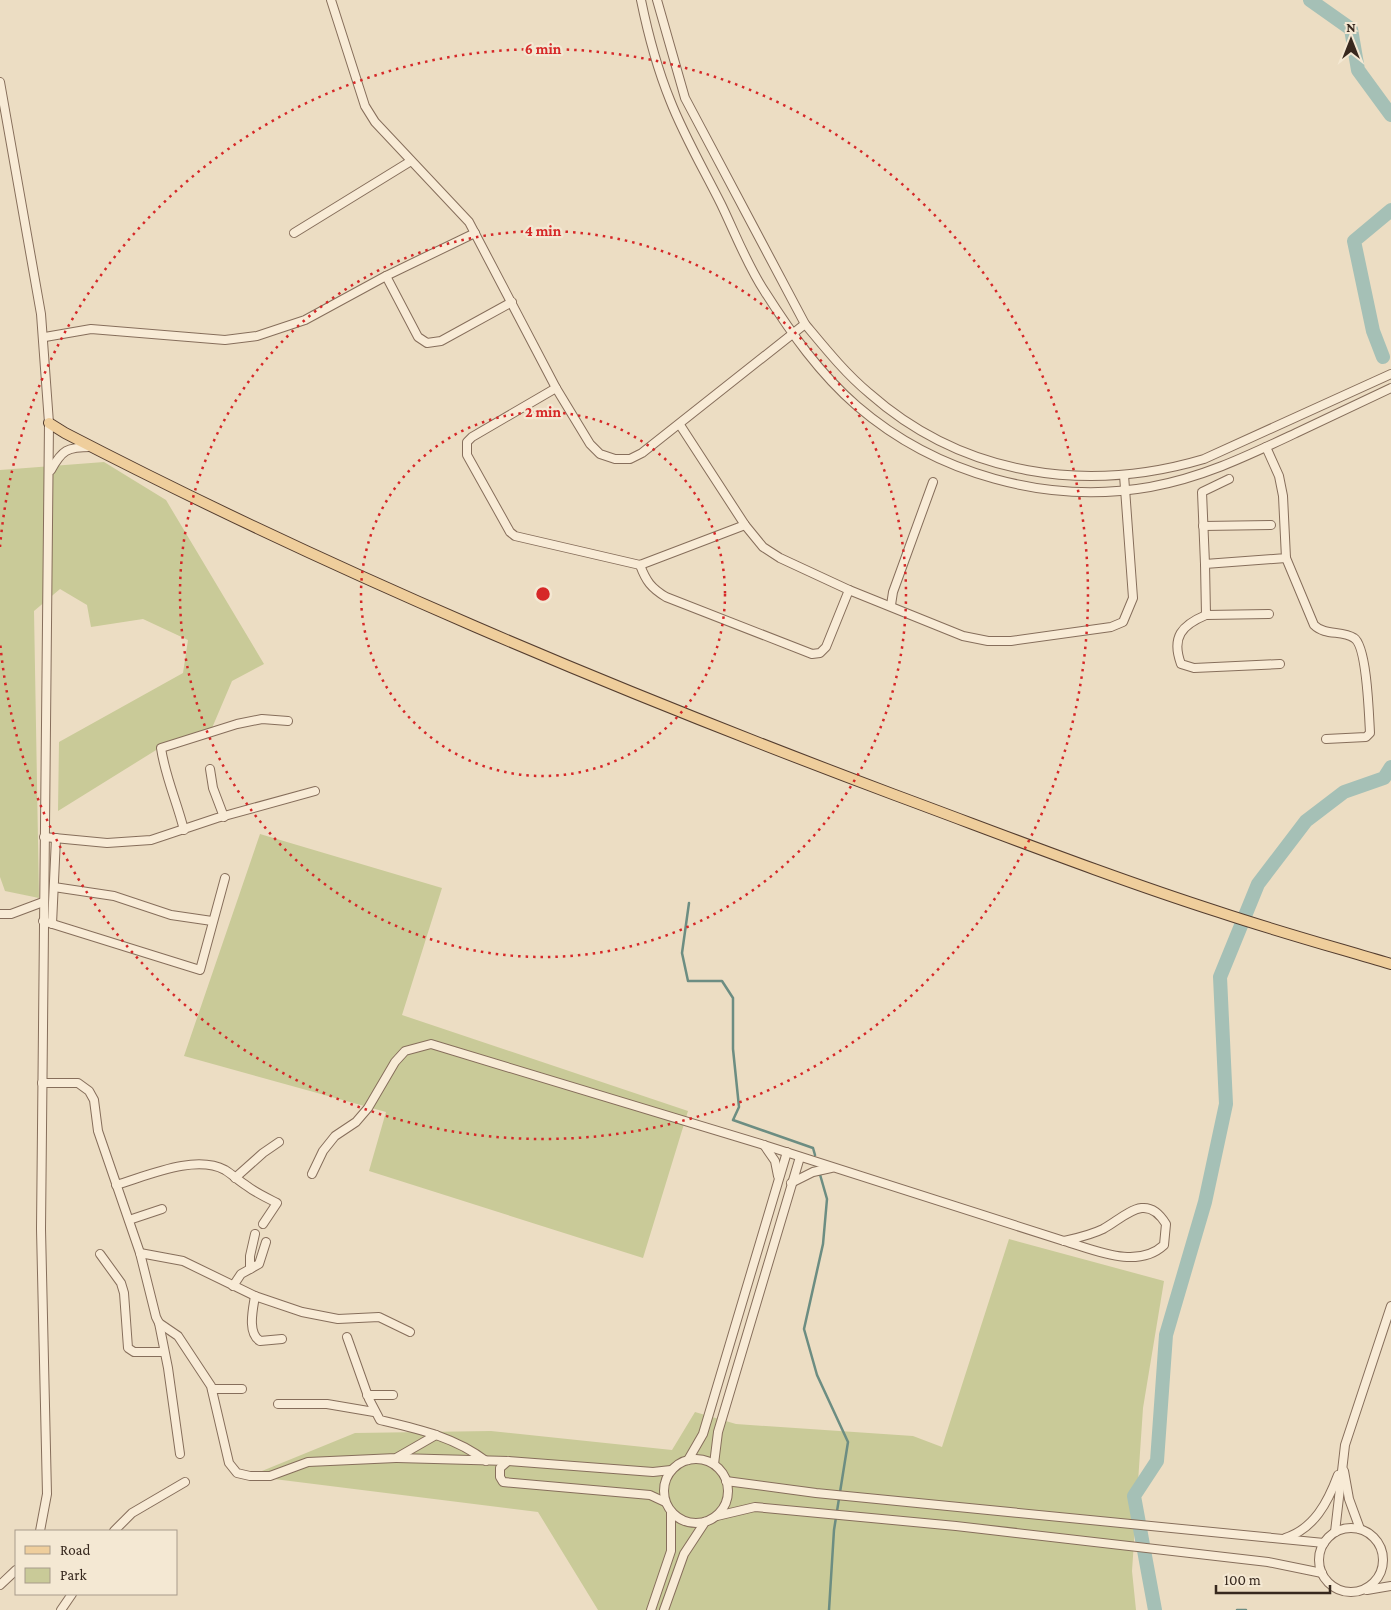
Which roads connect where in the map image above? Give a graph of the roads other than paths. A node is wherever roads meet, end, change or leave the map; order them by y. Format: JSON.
{"nodes":[{"id":1,"x":331,"y":0,"type":"edge"},
{"id":2,"x":640,"y":0,"type":"edge"},
{"id":3,"x":657,"y":0,"type":"edge"},
{"id":4,"x":0,"y":82,"type":"edge"},
{"id":5,"x":411,"y":161,"type":"junction"},
{"id":6,"x":294,"y":233,"type":"dead end"},
{"id":7,"x":475,"y":233,"type":"junction"},
{"id":8,"x":386,"y":276,"type":"junction"},
{"id":9,"x":512,"y":302,"type":"junction"},
{"id":10,"x":805,"y":324,"type":"junction"},
{"id":11,"x":792,"y":333,"type":"junction"},
{"id":12,"x":45,"y":337,"type":"junction"},
{"id":13,"x":1391,"y":374,"type":"edge"},
{"id":14,"x":556,"y":388,"type":"junction"},
{"id":15,"x":1391,"y":388,"type":"edge"},
{"id":16,"x":49,"y":423,"type":"junction"},
{"id":17,"x":680,"y":425,"type":"junction"},
{"id":18,"x":93,"y":447,"type":"junction"},
{"id":19,"x":1266,"y":447,"type":"junction"},
{"id":20,"x":50,"y":472,"type":"junction"},
{"id":21,"x":1124,"y":475,"type":"junction"},
{"id":22,"x":1229,"y":479,"type":"dead end"},
{"id":23,"x":933,"y":482,"type":"dead end"},
{"id":24,"x":1125,"y":490,"type":"junction"},
{"id":25,"x":745,"y":525,"type":"junction"},
{"id":26,"x":1271,"y":525,"type":"dead end"},
{"id":27,"x":1203,"y":526,"type":"junction"},
{"id":28,"x":1286,"y":558,"type":"junction"},
{"id":29,"x":1205,"y":564,"type":"junction"},
{"id":30,"x":640,"y":565,"type":"junction"},
{"id":31,"x":849,"y":590,"type":"junction"},
{"id":32,"x":891,"y":605,"type":"junction"},
{"id":33,"x":1269,"y":614,"type":"dead end"},
{"id":34,"x":1206,"y":615,"type":"junction"},
{"id":35,"x":1280,"y":664,"type":"dead end"},
{"id":36,"x":288,"y":721,"type":"dead end"},
{"id":37,"x":1326,"y":739,"type":"dead end"},
{"id":38,"x":210,"y":769,"type":"dead end"},
{"id":39,"x":315,"y":791,"type":"dead end"},
{"id":40,"x":224,"y":817,"type":"junction"},
{"id":41,"x":184,"y":830,"type":"junction"},
{"id":42,"x":44,"y":838,"type":"junction"},
{"id":43,"x":56,"y":838,"type":"junction"},
{"id":44,"x":225,"y":878,"type":"dead end"},
{"id":45,"x":54,"y":887,"type":"junction"},
{"id":46,"x":54,"y":896,"type":"junction"},
{"id":47,"x":43,"y":899,"type":"junction"},
{"id":48,"x":0,"y":914,"type":"edge"},
{"id":49,"x":43,"y":921,"type":"junction"},
{"id":50,"x":212,"y":921,"type":"junction"},
{"id":51,"x":52,"y":924,"type":"junction"},
{"id":52,"x":1391,"y":964,"type":"edge"},
{"id":53,"x":42,"y":1083,"type":"junction"},
{"id":54,"x":279,"y":1142,"type":"dead end"},
{"id":55,"x":764,"y":1145,"type":"junction"},
{"id":56,"x":787,"y":1152,"type":"junction"},
{"id":57,"x":800,"y":1157,"type":"junction"},
{"id":58,"x":832,"y":1168,"type":"junction"},
{"id":59,"x":312,"y":1174,"type":"dead end"},
{"id":60,"x":235,"y":1178,"type":"junction"},
{"id":61,"x":779,"y":1180,"type":"junction"},
{"id":62,"x":791,"y":1183,"type":"junction"},
{"id":63,"x":116,"y":1185,"type":"junction"},
{"id":64,"x":162,"y":1209,"type":"dead end"},
{"id":65,"x":129,"y":1220,"type":"junction"},
{"id":66,"x":263,"y":1224,"type":"dead end"},
{"id":67,"x":255,"y":1234,"type":"dead end"},
{"id":68,"x":1064,"y":1241,"type":"junction"},
{"id":69,"x":266,"y":1242,"type":"dead end"},
{"id":70,"x":140,"y":1253,"type":"junction"},
{"id":71,"x":100,"y":1254,"type":"dead end"},
{"id":72,"x":250,"y":1269,"type":"junction"},
{"id":73,"x":234,"y":1286,"type":"junction"},
{"id":74,"x":256,"y":1296,"type":"junction"},
{"id":75,"x":1391,"y":1306,"type":"edge"},
{"id":76,"x":159,"y":1323,"type":"junction"},
{"id":77,"x":410,"y":1332,"type":"dead end"},
{"id":78,"x":347,"y":1337,"type":"dead end"},
{"id":79,"x":282,"y":1339,"type":"dead end"},
{"id":80,"x":164,"y":1352,"type":"junction"},
{"id":81,"x":212,"y":1389,"type":"junction"},
{"id":82,"x":242,"y":1389,"type":"dead end"},
{"id":83,"x":367,"y":1395,"type":"junction"},
{"id":84,"x":393,"y":1395,"type":"dead end"},
{"id":85,"x":278,"y":1404,"type":"dead end"},
{"id":86,"x":374,"y":1412,"type":"junction"},
{"id":87,"x":436,"y":1435,"type":"junction"},
{"id":88,"x":180,"y":1454,"type":"dead end"},
{"id":89,"x":396,"y":1458,"type":"junction"},
{"id":90,"x":688,"y":1460,"type":"junction"},
{"id":91,"x":486,"y":1461,"type":"junction"},
{"id":92,"x":508,"y":1461,"type":"junction"},
{"id":93,"x":1343,"y":1463,"type":"junction"},
{"id":94,"x":714,"y":1464,"type":"junction"},
{"id":95,"x":671,"y":1470,"type":"junction"},
{"id":96,"x":726,"y":1481,"type":"junction"},
{"id":97,"x":185,"y":1482,"type":"dead end"},
{"id":98,"x":665,"y":1502,"type":"junction"},
{"id":99,"x":671,"y":1512,"type":"junction"},
{"id":100,"x":717,"y":1516,"type":"junction"},
{"id":101,"x":705,"y":1522,"type":"junction"},
{"id":102,"x":1360,"y":1529,"type":"junction"},
{"id":103,"x":40,"y":1530,"type":"edge"},
{"id":104,"x":115,"y":1530,"type":"edge"},
{"id":105,"x":1336,"y":1532,"type":"junction"},
{"id":106,"x":1284,"y":1539,"type":"junction"},
{"id":107,"x":1324,"y":1543,"type":"junction"},
{"id":108,"x":1382,"y":1549,"type":"junction"},
{"id":109,"x":1391,"y":1550,"type":"edge"},
{"id":110,"x":15,"y":1571,"type":"edge"},
{"id":111,"x":1322,"y":1573,"type":"junction"},
{"id":112,"x":0,"y":1585,"type":"edge"},
{"id":113,"x":1391,"y":1586,"type":"edge"},
{"id":114,"x":1360,"y":1591,"type":"junction"},
{"id":115,"x":71,"y":1595,"type":"edge"},
{"id":116,"x":62,"y":1610,"type":"edge"},
{"id":117,"x":651,"y":1610,"type":"edge"},
{"id":118,"x":664,"y":1610,"type":"edge"}],
"edges":[{"from":1,"to":5,"type":"street"},
{"from":2,"to":11,"type":"street"},
{"from":3,"to":10,"type":"street"},
{"from":4,"to":12,"type":"street"},
{"from":5,"to":6,"type":"street"},
{"from":5,"to":7,"type":"street"},
{"from":7,"to":8,"type":"street"},
{"from":7,"to":9,"type":"street"},
{"from":8,"to":9,"type":"street"},
{"from":8,"to":12,"type":"street"},
{"from":9,"to":14,"type":"street"},
{"from":10,"to":11,"type":"street"},
{"from":10,"to":21,"type":"street"},
{"from":11,"to":17,"type":"street"},
{"from":11,"to":24,"type":"street"},
{"from":12,"to":16,"type":"street"},
{"from":13,"to":21,"type":"street"},
{"from":14,"to":17,"type":"street"},
{"from":14,"to":30,"type":"street"},
{"from":15,"to":19,"type":"street"},
{"from":16,"to":18,"type":"main road"},
{"from":16,"to":20,"type":"street"},
{"from":17,"to":25,"type":"street"},
{"from":18,"to":20,"type":"street"},
{"from":18,"to":52,"type":"main road"},
{"from":19,"to":24,"type":"street"},
{"from":19,"to":28,"type":"street"},
{"from":20,"to":42,"type":"street"},
{"from":21,"to":24,"type":"street"},
{"from":22,"to":27,"type":"street"},
{"from":23,"to":32,"type":"street"},
{"from":24,"to":32,"type":"street"},
{"from":25,"to":30,"type":"street"},
{"from":25,"to":31,"type":"street"},
{"from":26,"to":27,"type":"street"},
{"from":27,"to":29,"type":"street"},
{"from":28,"to":29,"type":"street"},
{"from":28,"to":37,"type":"street"},
{"from":29,"to":34,"type":"street"},
{"from":30,"to":31,"type":"street"},
{"from":31,"to":32,"type":"street"},
{"from":33,"to":34,"type":"street"},
{"from":34,"to":35,"type":"street"},
{"from":36,"to":41,"type":"street"},
{"from":38,"to":40,"type":"street"},
{"from":39,"to":40,"type":"street"},
{"from":40,"to":41,"type":"street"},
{"from":41,"to":43,"type":"street"},
{"from":42,"to":43,"type":"street"},
{"from":42,"to":47,"type":"street"},
{"from":43,"to":45,"type":"street"},
{"from":44,"to":50,"type":"street"},
{"from":45,"to":46,"type":"street"},
{"from":45,"to":50,"type":"street"},
{"from":46,"to":47,"type":"street"},
{"from":46,"to":51,"type":"street"},
{"from":47,"to":48,"type":"street"},
{"from":47,"to":49,"type":"street"},
{"from":49,"to":51,"type":"street"},
{"from":49,"to":53,"type":"street"},
{"from":50,"to":51,"type":"street"},
{"from":53,"to":63,"type":"street"},
{"from":53,"to":103,"type":"street"},
{"from":54,"to":60,"type":"street"},
{"from":55,"to":56,"type":"street"},
{"from":55,"to":59,"type":"street"},
{"from":55,"to":61,"type":"street"},
{"from":56,"to":57,"type":"street"},
{"from":56,"to":61,"type":"street"},
{"from":57,"to":58,"type":"street"},
{"from":57,"to":62,"type":"street"},
{"from":58,"to":62,"type":"street"},
{"from":58,"to":68,"type":"street"},
{"from":60,"to":63,"type":"street"},
{"from":60,"to":66,"type":"street"},
{"from":61,"to":90,"type":"street"},
{"from":62,"to":94,"type":"street"},
{"from":63,"to":65,"type":"street"},
{"from":64,"to":65,"type":"street"},
{"from":65,"to":70,"type":"street"},
{"from":67,"to":72,"type":"street"},
{"from":68,"to":68,"type":"street"},
{"from":69,"to":72,"type":"street"},
{"from":70,"to":73,"type":"street"},
{"from":70,"to":76,"type":"street"},
{"from":71,"to":80,"type":"street"},
{"from":72,"to":73,"type":"street"},
{"from":73,"to":74,"type":"street"},
{"from":74,"to":77,"type":"street"},
{"from":74,"to":79,"type":"street"},
{"from":75,"to":93,"type":"street"},
{"from":76,"to":80,"type":"street"},
{"from":76,"to":81,"type":"street"},
{"from":78,"to":83,"type":"street"},
{"from":80,"to":88,"type":"street"},
{"from":81,"to":82,"type":"street"},
{"from":81,"to":89,"type":"street"},
{"from":83,"to":84,"type":"street"},
{"from":83,"to":86,"type":"street"},
{"from":85,"to":86,"type":"street"},
{"from":86,"to":87,"type":"street"},
{"from":87,"to":89,"type":"street"},
{"from":87,"to":91,"type":"street"},
{"from":89,"to":91,"type":"street"},
{"from":90,"to":94,"type":"street"},
{"from":90,"to":95,"type":"street"},
{"from":91,"to":92,"type":"street"},
{"from":92,"to":95,"type":"street"},
{"from":92,"to":98,"type":"street"},
{"from":93,"to":102,"type":"street"},
{"from":93,"to":105,"type":"street"},
{"from":93,"to":106,"type":"street"},
{"from":94,"to":96,"type":"street"},
{"from":95,"to":98,"type":"street"},
{"from":96,"to":100,"type":"street"},
{"from":96,"to":106,"type":"street"},
{"from":97,"to":104,"type":"street"},
{"from":98,"to":99,"type":"street"},
{"from":99,"to":101,"type":"street"},
{"from":99,"to":117,"type":"street"},
{"from":100,"to":101,"type":"street"},
{"from":100,"to":111,"type":"street"},
{"from":101,"to":118,"type":"street"},
{"from":102,"to":105,"type":"street"},
{"from":102,"to":108,"type":"street"},
{"from":105,"to":107,"type":"street"},
{"from":106,"to":107,"type":"street"},
{"from":107,"to":111,"type":"street"},
{"from":108,"to":109,"type":"street"},
{"from":108,"to":114,"type":"street"},
{"from":110,"to":112,"type":"street"},
{"from":111,"to":114,"type":"street"},
{"from":113,"to":114,"type":"street"},
{"from":115,"to":116,"type":"street"}]}
